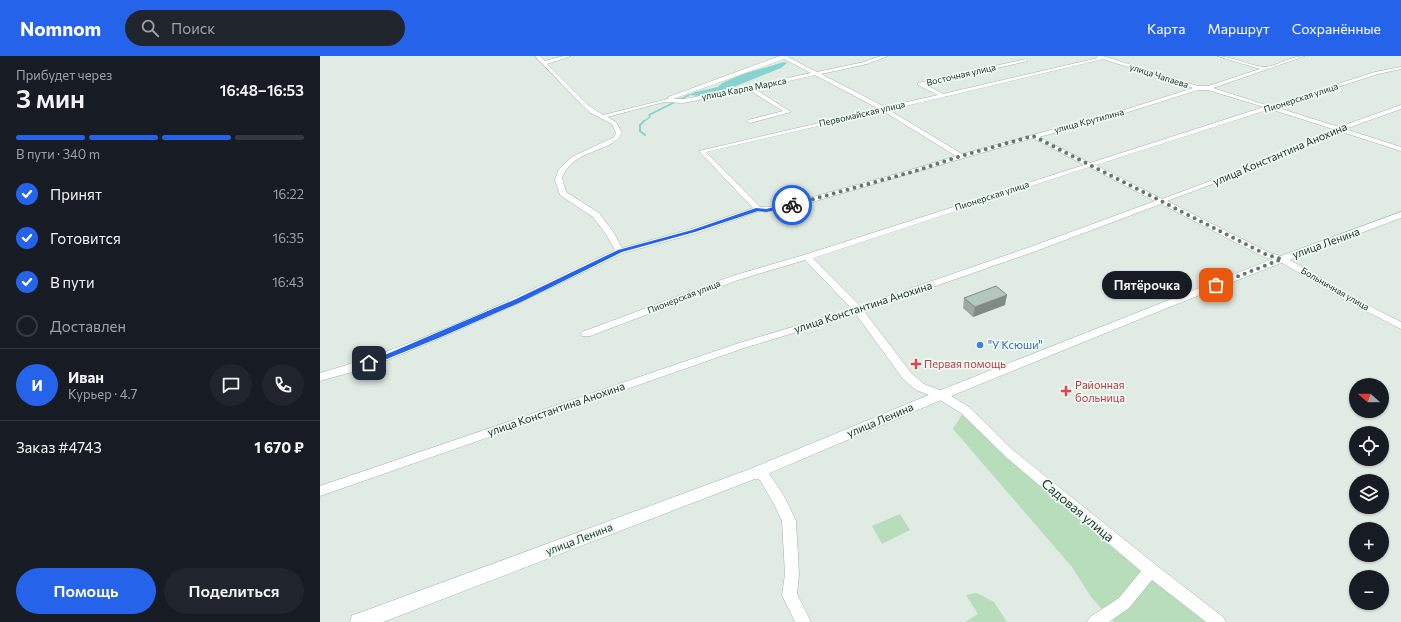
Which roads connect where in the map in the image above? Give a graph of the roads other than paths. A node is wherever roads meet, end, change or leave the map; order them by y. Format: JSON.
{"nodes":[{"id":1,"x":386,"y":56,"type":"edge"},
{"id":2,"x":394,"y":56,"type":"edge"},
{"id":3,"x":537,"y":56,"type":"edge"},
{"id":4,"x":569,"y":56,"type":"edge"},
{"id":5,"x":784,"y":56,"type":"edge"},
{"id":6,"x":886,"y":56,"type":"edge"},
{"id":7,"x":1218,"y":56,"type":"edge"},
{"id":8,"x":1303,"y":56,"type":"edge"},
{"id":9,"x":1100,"y":57,"type":"edge"},
{"id":10,"x":1026,"y":60,"type":"dead end"},
{"id":11,"x":545,"y":63,"type":"junction"},
{"id":12,"x":1401,"y":68,"type":"edge"},
{"id":13,"x":1265,"y":69,"type":"junction"},
{"id":14,"x":816,"y":74,"type":"junction"},
{"id":15,"x":750,"y":88,"type":"junction"},
{"id":16,"x":1198,"y":88,"type":"junction"},
{"id":17,"x":1208,"y":88,"type":"junction"},
{"id":18,"x":942,"y":95,"type":"junction"},
{"id":19,"x":664,"y":100,"type":"junction"},
{"id":20,"x":1401,"y":107,"type":"edge"},
{"id":21,"x":635,"y":108,"type":"junction"},
{"id":22,"x":1270,"y":108,"type":"junction"},
{"id":23,"x":884,"y":109,"type":"junction"},
{"id":24,"x":602,"y":117,"type":"junction"},
{"id":25,"x":750,"y":121,"type":"dead end"},
{"id":26,"x":617,"y":128,"type":"junction"},
{"id":27,"x":1337,"y":130,"type":"junction"},
{"id":28,"x":1033,"y":136,"type":"junction"},
{"id":29,"x":1401,"y":149,"type":"edge"},
{"id":30,"x":961,"y":156,"type":"junction"},
{"id":31,"x":1090,"y":165,"type":"junction"},
{"id":32,"x":1162,"y":202,"type":"junction"},
{"id":33,"x":758,"y":210,"type":"junction"},
{"id":34,"x":1401,"y":215,"type":"edge"},
{"id":35,"x":620,"y":251,"type":"junction"},
{"id":36,"x":807,"y":257,"type":"junction"},
{"id":37,"x":1282,"y":259,"type":"junction"},
{"id":38,"x":858,"y":310,"type":"junction"},
{"id":39,"x":1401,"y":326,"type":"edge"},
{"id":40,"x":586,"y":334,"type":"dead end"},
{"id":41,"x":320,"y":377,"type":"edge"},
{"id":42,"x":941,"y":395,"type":"junction"},
{"id":43,"x":755,"y":473,"type":"junction"},
{"id":44,"x":320,"y":491,"type":"edge"},
{"id":45,"x":1151,"y":570,"type":"junction"},
{"id":46,"x":359,"y":622,"type":"edge"},
{"id":47,"x":803,"y":622,"type":"edge"},
{"id":48,"x":1095,"y":622,"type":"edge"},
{"id":49,"x":1218,"y":622,"type":"edge"}],
"edges":[{"from":1,"to":2,"type":"street"},
{"from":3,"to":11,"type":"street"},
{"from":4,"to":11,"type":"street"},
{"from":5,"to":14,"type":"street"},
{"from":5,"to":19,"type":"street"},
{"from":6,"to":14,"type":"street","name":"улица Карла Маркса"},
{"from":7,"to":13,"type":"street"},
{"from":8,"to":13,"type":"street","name":"улица Крутилина"},
{"from":9,"to":16,"type":"street","name":"улица Чапаева"},
{"from":9,"to":18,"type":"street","name":"Первомайская улица"},
{"from":10,"to":18,"type":"street","name":"Восточная улица"},
{"from":11,"to":24,"type":"street"},
{"from":12,"to":22,"type":"street","name":"Пионерская улица"},
{"from":13,"to":17,"type":"street","name":"улица Крутилина"},
{"from":14,"to":15,"type":"street","name":"улица Карла Маркса"},
{"from":14,"to":23,"type":"street"},
{"from":15,"to":19,"type":"street","name":"улица Карла Маркса"},
{"from":15,"to":25,"type":"street"},
{"from":16,"to":17,"type":"street","name":"улица Крутилина"},
{"from":16,"to":28,"type":"street","name":"улица Крутилина"},
{"from":17,"to":22,"type":"street"},
{"from":18,"to":23,"type":"street","name":"Первомайская улица"},
{"from":19,"to":21,"type":"street","name":"улица Карла Маркса"},
{"from":20,"to":27,"type":"street","name":"улица Константина Анохина"},
{"from":21,"to":24,"type":"street","name":"улица Карла Маркса"},
{"from":21,"to":26,"type":"street"},
{"from":22,"to":27,"type":"street"},
{"from":22,"to":31,"type":"street","name":"Пионерская улица"},
{"from":23,"to":30,"type":"street"},
{"from":23,"to":33,"type":"street","name":"Первомайская улица"},
{"from":24,"to":26,"type":"street"},
{"from":26,"to":35,"type":"street"},
{"from":27,"to":29,"type":"street"},
{"from":27,"to":32,"type":"street","name":"улица Константина Анохина"},
{"from":28,"to":30,"type":"street","name":"улица Крутилина"},
{"from":28,"to":31,"type":"street","name":"Больничная улица"},
{"from":30,"to":33,"type":"street","name":"улица Крутилина"},
{"from":31,"to":32,"type":"street","name":"Больничная улица"},
{"from":31,"to":36,"type":"street","name":"Пионерская улица"},
{"from":32,"to":37,"type":"street","name":"Больничная улица"},
{"from":32,"to":38,"type":"street","name":"улица Константина Анохина"},
{"from":33,"to":35,"type":"street","name":"улица Крутилина"},
{"from":34,"to":37,"type":"main road","name":"улица Ленина"},
{"from":35,"to":41,"type":"street","name":"улица Крутилина"},
{"from":36,"to":38,"type":"street","name":"Садовая улица"},
{"from":36,"to":40,"type":"street","name":"Пионерская улица"},
{"from":37,"to":39,"type":"street","name":"Больничная улица"},
{"from":37,"to":42,"type":"main road","name":"улица Ленина"},
{"from":38,"to":42,"type":"street","name":"Садовая улица"},
{"from":38,"to":44,"type":"street","name":"улица Константина Анохина"},
{"from":42,"to":43,"type":"main road","name":"улица Ленина"},
{"from":42,"to":45,"type":"street","name":"Садовая улица"},
{"from":43,"to":46,"type":"main road","name":"улица Ленина"},
{"from":43,"to":47,"type":"street"},
{"from":45,"to":48,"type":"street"},
{"from":45,"to":49,"type":"street","name":"Садовая улица"}]}
